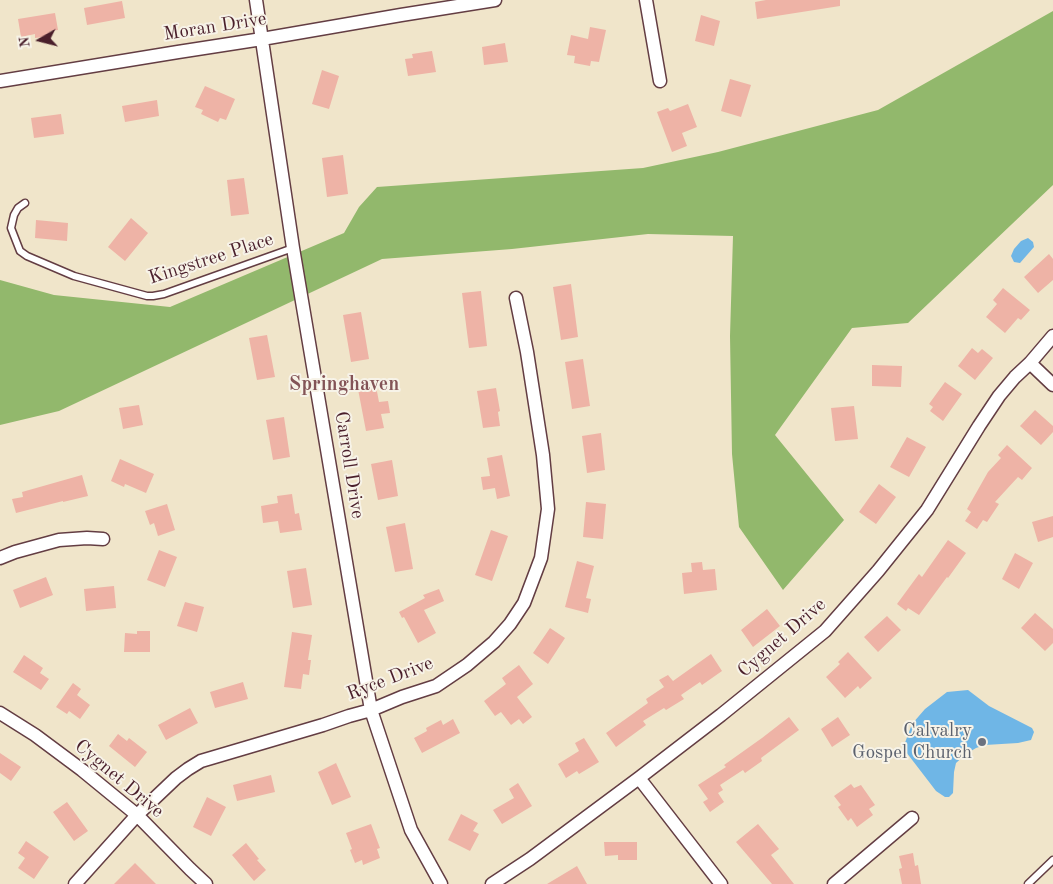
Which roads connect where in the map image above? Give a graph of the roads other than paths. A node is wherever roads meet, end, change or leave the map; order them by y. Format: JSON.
{"nodes":[{"id":1,"x":256,"y":0,"type":"edge"},
{"id":2,"x":495,"y":0,"type":"edge"},
{"id":3,"x":646,"y":0,"type":"edge"},
{"id":4,"x":262,"y":39,"type":"junction"},
{"id":5,"x":660,"y":81,"type":"dead end"},
{"id":6,"x":0,"y":82,"type":"edge"},
{"id":7,"x":25,"y":203,"type":"dead end"},
{"id":8,"x":294,"y":248,"type":"junction"},
{"id":9,"x":516,"y":298,"type":"dead end"},
{"id":10,"x":1053,"y":336,"type":"edge"},
{"id":11,"x":1030,"y":363,"type":"junction"},
{"id":12,"x":1053,"y":385,"type":"edge"},
{"id":13,"x":103,"y":540,"type":"dead end"},
{"id":14,"x":0,"y":558,"type":"edge"},
{"id":15,"x":371,"y":710,"type":"junction"},
{"id":16,"x":0,"y":713,"type":"edge"},
{"id":17,"x":639,"y":778,"type":"junction"},
{"id":18,"x":137,"y":815,"type":"junction"},
{"id":19,"x":912,"y":818,"type":"dead end"},
{"id":20,"x":1053,"y":860,"type":"edge"},
{"id":21,"x":75,"y":884,"type":"edge"},
{"id":22,"x":206,"y":884,"type":"edge"},
{"id":23,"x":442,"y":884,"type":"edge"},
{"id":24,"x":492,"y":884,"type":"edge"},
{"id":25,"x":721,"y":884,"type":"edge"},
{"id":26,"x":834,"y":884,"type":"edge"},
{"id":27,"x":1028,"y":884,"type":"edge"}],
"edges":[{"from":1,"to":4,"type":"street","name":"Carroll Drive"},
{"from":2,"to":4,"type":"street","name":"Moran Drive"},
{"from":3,"to":5,"type":"street"},
{"from":4,"to":6,"type":"street","name":"Moran Drive"},
{"from":4,"to":8,"type":"street","name":"Carroll Drive"},
{"from":7,"to":8,"type":"lane","name":"Kingstree Place"},
{"from":8,"to":15,"type":"street","name":"Carroll Drive"},
{"from":9,"to":15,"type":"street","name":"Ryce Drive"},
{"from":10,"to":11,"type":"street","name":"Cygnet Drive"},
{"from":11,"to":12,"type":"street"},
{"from":11,"to":17,"type":"street","name":"Cygnet Drive"},
{"from":13,"to":14,"type":"street"},
{"from":15,"to":18,"type":"street","name":"Ryce Drive"},
{"from":15,"to":23,"type":"street","name":"Carroll Drive"},
{"from":16,"to":18,"type":"street","name":"Cygnet Drive"},
{"from":17,"to":24,"type":"street","name":"Cygnet Drive"},
{"from":17,"to":25,"type":"street"},
{"from":18,"to":21,"type":"street","name":"Ryce Drive"},
{"from":18,"to":22,"type":"street","name":"Cygnet Drive"},
{"from":19,"to":26,"type":"street"},
{"from":20,"to":27,"type":"lane"}]}
